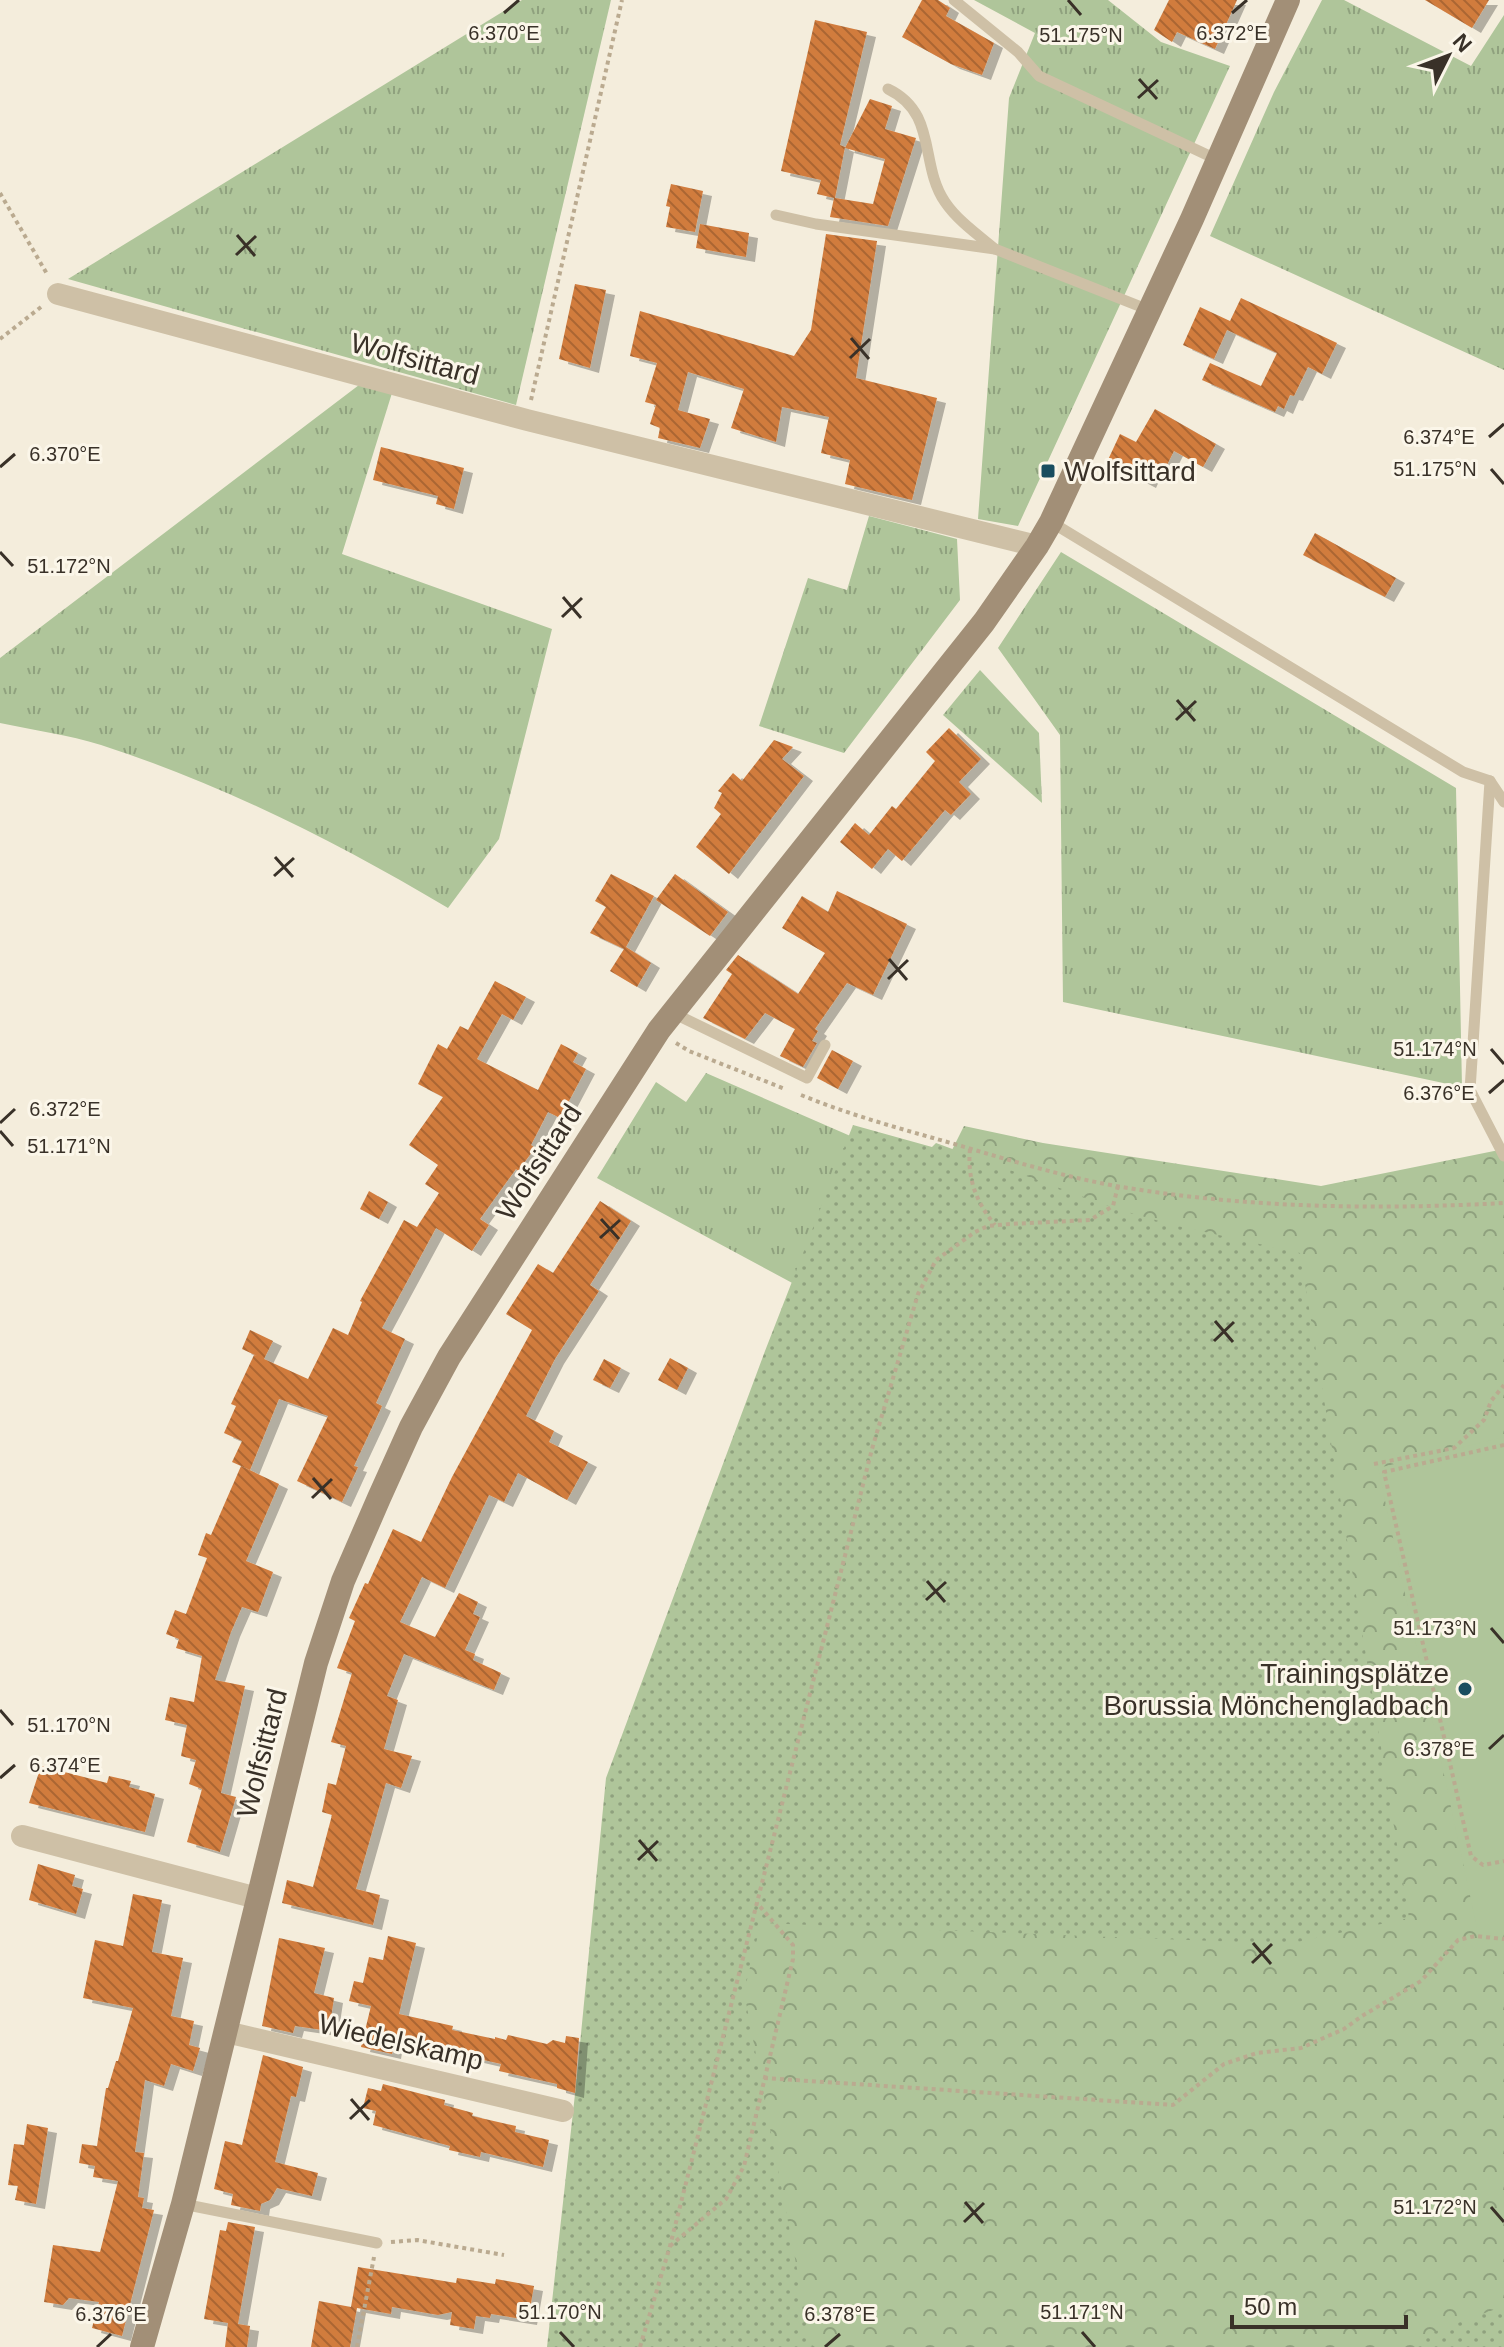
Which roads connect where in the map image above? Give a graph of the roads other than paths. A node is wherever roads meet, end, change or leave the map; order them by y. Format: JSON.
{"nodes":[{"id":1,"x":954,"y":0,"type":"edge"},
{"id":2,"x":1288,"y":0,"type":"edge"},
{"id":3,"x":888,"y":89,"type":"dead end"},
{"id":4,"x":1218,"y":160,"type":"junction"},
{"id":5,"x":776,"y":215,"type":"dead end"},
{"id":6,"x":995,"y":249,"type":"junction"},
{"id":7,"x":58,"y":294,"type":"road end"},
{"id":8,"x":1149,"y":311,"type":"junction"},
{"id":9,"x":1051,"y":522,"type":"junction"},
{"id":10,"x":1037,"y":546,"type":"junction"},
{"id":11,"x":1490,"y":781,"type":"junction"},
{"id":12,"x":1504,"y":802,"type":"edge"},
{"id":13,"x":666,"y":1021,"type":"junction"},
{"id":14,"x":825,"y":1045,"type":"dead end"},
{"id":15,"x":1504,"y":1156,"type":"edge"},
{"id":16,"x":22,"y":1836,"type":"dead end"},
{"id":17,"x":257,"y":1898,"type":"junction"},
{"id":18,"x":226,"y":2032,"type":"junction"},
{"id":19,"x":563,"y":2111,"type":"dead end"},
{"id":20,"x":183,"y":2204,"type":"junction"},
{"id":21,"x":377,"y":2243,"type":"road end"},
{"id":22,"x":142,"y":2347,"type":"edge"}],
"edges":[{"from":1,"to":4,"type":"lane"},
{"from":2,"to":4,"type":"street","name":"Wolfsittard"},
{"from":3,"to":6,"type":"lane"},
{"from":4,"to":8,"type":"street","name":"Wolfsittard"},
{"from":5,"to":6,"type":"lane"},
{"from":6,"to":8,"type":"lane"},
{"from":7,"to":10,"type":"street","name":"Wolfsittard"},
{"from":8,"to":9,"type":"street","name":"Wolfsittard"},
{"from":9,"to":10,"type":"street","name":"Wolfsittard"},
{"from":9,"to":11,"type":"lane"},
{"from":10,"to":13,"type":"street","name":"Wolfsittard"},
{"from":11,"to":12,"type":"lane"},
{"from":11,"to":15,"type":"lane"},
{"from":13,"to":14,"type":"lane"},
{"from":13,"to":17,"type":"street","name":"Wolfsittard"},
{"from":16,"to":17,"type":"street"},
{"from":17,"to":18,"type":"street","name":"Wolfsittard"},
{"from":18,"to":19,"type":"street","name":"Wiedelskamp"},
{"from":18,"to":20,"type":"street","name":"Wolfsittard"},
{"from":20,"to":21,"type":"lane"},
{"from":20,"to":22,"type":"street","name":"Wolfsittard"}]}
